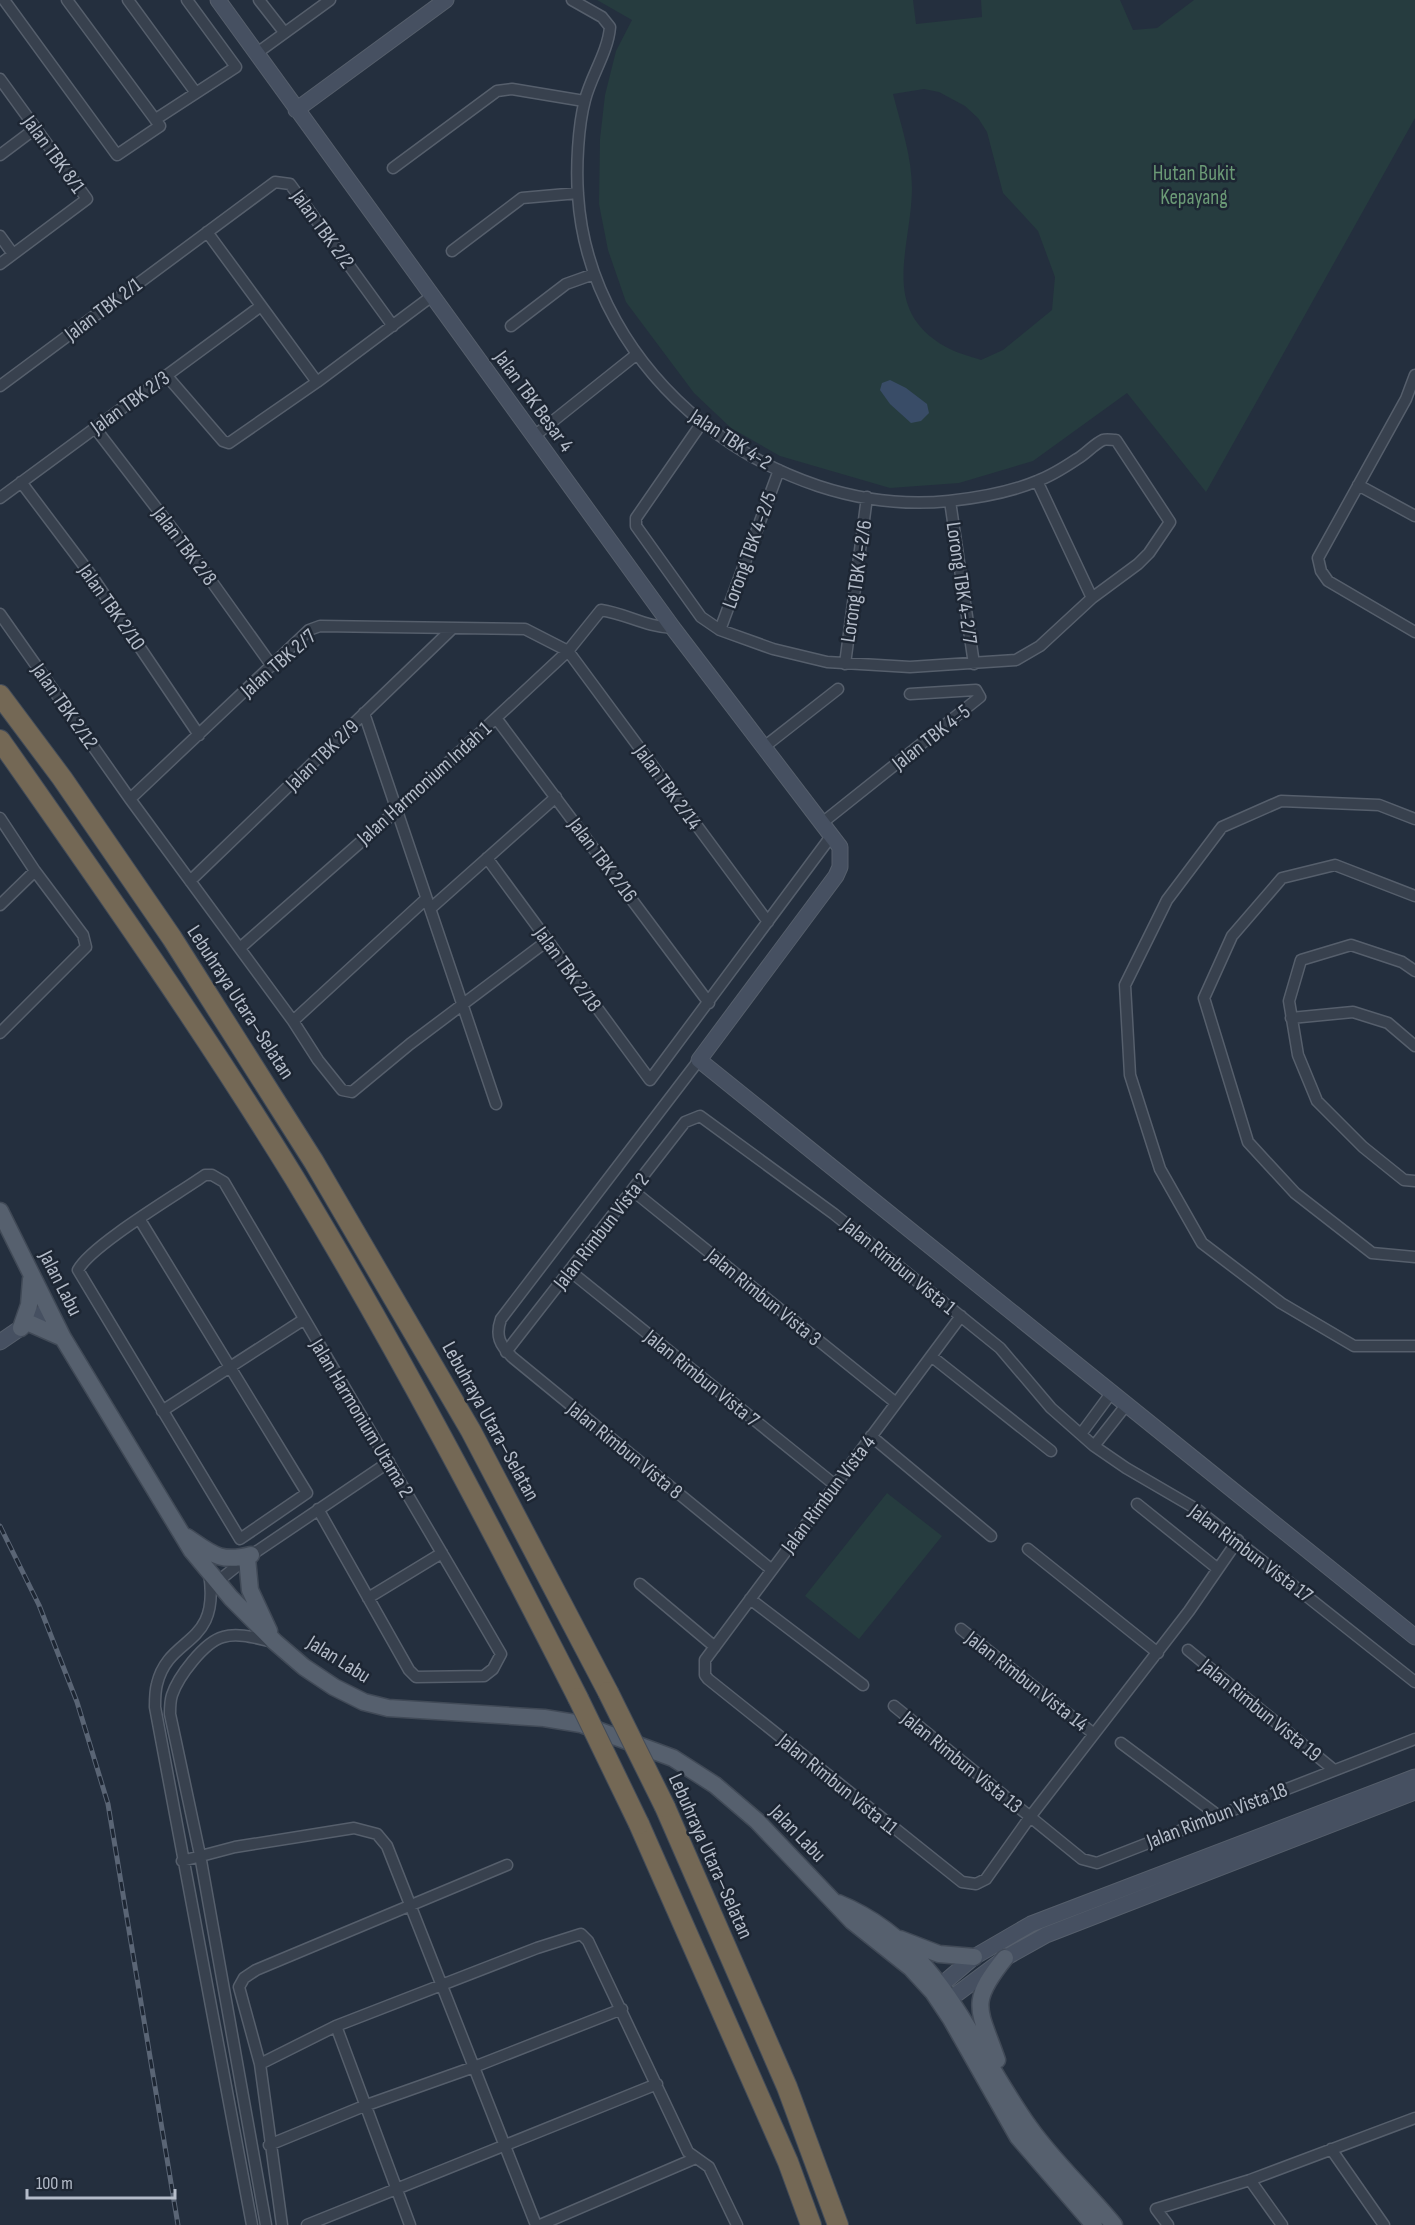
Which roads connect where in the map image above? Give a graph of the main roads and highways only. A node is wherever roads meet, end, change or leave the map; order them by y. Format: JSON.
{"nodes":[{"id":1,"x":0,"y":695,"type":"edge"},
{"id":2,"x":0,"y":740,"type":"edge"},
{"id":3,"x":0,"y":1210,"type":"edge"},
{"id":4,"x":31,"y":1276,"type":"junction"},
{"id":5,"x":63,"y":1338,"type":"junction"},
{"id":6,"x":179,"y":1531,"type":"junction"},
{"id":7,"x":275,"y":1642,"type":"junction"},
{"id":8,"x":834,"y":1901,"type":"junction"},
{"id":9,"x":891,"y":1935,"type":"junction"},
{"id":10,"x":974,"y":1957,"type":"road end"},
{"id":11,"x":1005,"y":1958,"type":"road end"},
{"id":12,"x":942,"y":1995,"type":"junction"},
{"id":13,"x":1008,"y":2092,"type":"junction"},
{"id":14,"x":811,"y":2225,"type":"edge"},
{"id":15,"x":838,"y":2225,"type":"edge"},
{"id":16,"x":1094,"y":2225,"type":"edge"},
{"id":17,"x":1114,"y":2225,"type":"edge"}],
"edges":[{"from":1,"to":15,"type":"highway","name":"Lebuhraya Utara–Selatan","bridge":true},
{"from":2,"to":14,"type":"highway","bridge":true},
{"from":3,"to":4,"type":"main road","name":"Jalan Labu"},
{"from":4,"to":5,"type":"main road","name":"Jalan Labu"},
{"from":4,"to":5,"type":"main road"},
{"from":5,"to":6,"type":"main road","name":"Jalan Labu"},
{"from":6,"to":7,"type":"main road","name":"Jalan Labu"},
{"from":6,"to":7,"type":"main road"},
{"from":7,"to":8,"type":"main road","name":"Jalan Labu"},
{"from":8,"to":9,"type":"main road","name":"Jalan Labu"},
{"from":8,"to":12,"type":"main road","name":"Jalan Labu"},
{"from":9,"to":10,"type":"main road"},
{"from":9,"to":12,"type":"main road","name":"Jalan Labu"},
{"from":11,"to":13,"type":"main road"},
{"from":12,"to":13,"type":"main road","name":"Jalan Labu"},
{"from":12,"to":16,"type":"main road","name":"Jalan Labu"},
{"from":13,"to":17,"type":"main road","name":"Jalan Labu"}]}
